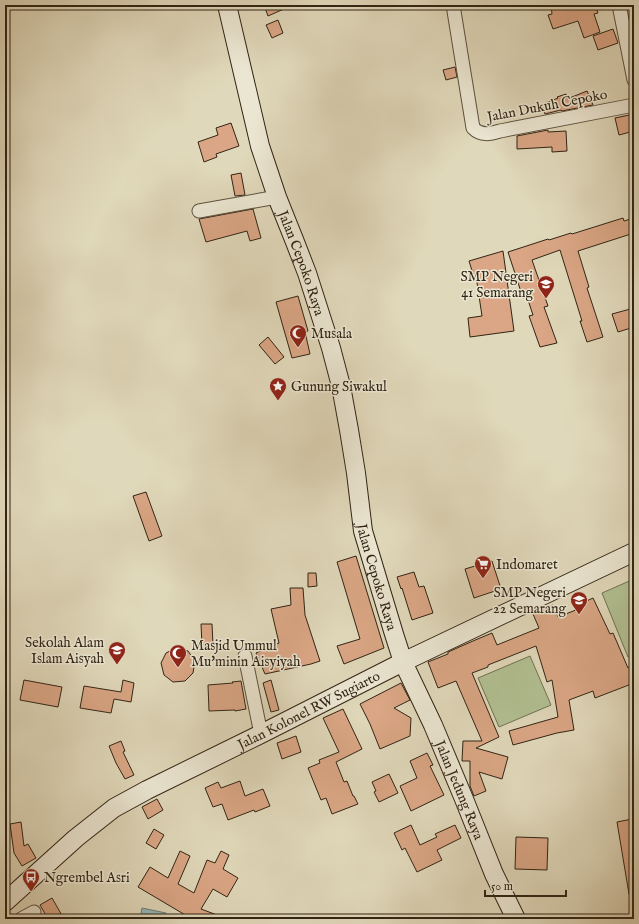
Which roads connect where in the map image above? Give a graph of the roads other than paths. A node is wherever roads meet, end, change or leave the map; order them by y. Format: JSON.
{"nodes":[{"id":1,"x":227,"y":5,"type":"edge"},
{"id":2,"x":453,"y":5,"type":"edge"},
{"id":3,"x":619,"y":5,"type":"edge"},
{"id":4,"x":634,"y":80,"type":"edge"},
{"id":5,"x":634,"y":105,"type":"edge"},
{"id":6,"x":277,"y":197,"type":"junction"},
{"id":7,"x":199,"y":210,"type":"dead end"},
{"id":8,"x":634,"y":552,"type":"edge"},
{"id":9,"x":245,"y":656,"type":"dead end"},
{"id":10,"x":403,"y":662,"type":"junction"},
{"id":11,"x":261,"y":734,"type":"junction"},
{"id":12,"x":5,"y":902,"type":"edge"},
{"id":13,"x":34,"y":912,"type":"dead end"},
{"id":14,"x":21,"y":919,"type":"edge"},
{"id":15,"x":516,"y":919,"type":"edge"}],
"edges":[{"from":1,"to":6,"type":"main road","name":"Jalan Cepoko Raya"},
{"from":2,"to":5,"type":"street","name":"Jalan Dukuh Cepoko"},
{"from":3,"to":4,"type":"street"},
{"from":6,"to":7,"type":"street"},
{"from":6,"to":10,"type":"main road","name":"Jalan Cepoko Raya"},
{"from":8,"to":10,"type":"main road","name":"Jalan Kolonel RW Sugiarto"},
{"from":9,"to":11,"type":"street"},
{"from":10,"to":11,"type":"main road","name":"Jalan Kolonel RW Sugiarto"},
{"from":10,"to":15,"type":"main road","name":"Jalan Jedung Raya"},
{"from":11,"to":12,"type":"main road","name":"Jalan Kolonel RW Sugiarto"},
{"from":13,"to":14,"type":"street"}]}
